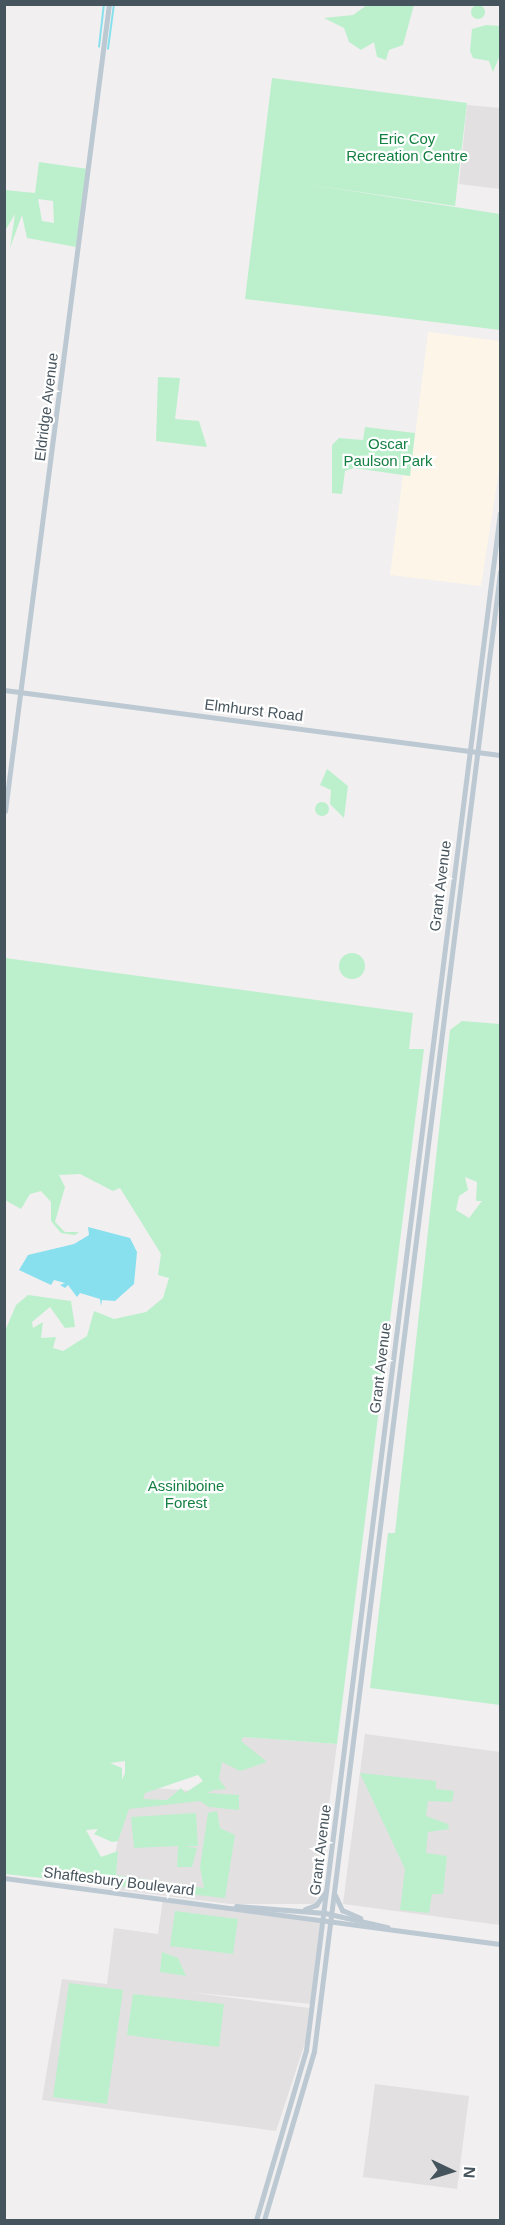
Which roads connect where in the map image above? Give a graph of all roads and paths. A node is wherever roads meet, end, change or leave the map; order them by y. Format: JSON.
{"nodes":[{"id":1,"x":109,"y":4,"type":"edge"},
{"id":2,"x":501,"y":513,"type":"edge"},
{"id":3,"x":501,"y":572,"type":"edge"},
{"id":4,"x":481,"y":665,"type":"junction"},
{"id":5,"x":489,"y":667,"type":"junction"},
{"id":6,"x":4,"y":690,"type":"edge"},
{"id":7,"x":20,"y":692,"type":"junction"},
{"id":8,"x":470,"y":751,"type":"junction"},
{"id":9,"x":478,"y":752,"type":"junction"},
{"id":10,"x":501,"y":755,"type":"edge"},
{"id":11,"x":5,"y":811,"type":"edge"},
{"id":12,"x":4,"y":1878,"type":"edge"},
{"id":13,"x":327,"y":1890,"type":"junction"},
{"id":14,"x":335,"y":1895,"type":"junction"},
{"id":15,"x":230,"y":1907,"type":"junction"},
{"id":16,"x":299,"y":1910,"type":"junction"},
{"id":17,"x":325,"y":1913,"type":"junction"},
{"id":18,"x":332,"y":1916,"type":"junction"},
{"id":19,"x":322,"y":1921,"type":"junction"},
{"id":20,"x":331,"y":1923,"type":"junction"},
{"id":21,"x":375,"y":1923,"type":"junction"},
{"id":22,"x":400,"y":1931,"type":"junction"},
{"id":23,"x":501,"y":1944,"type":"edge"},
{"id":24,"x":256,"y":2220,"type":"edge"},
{"id":25,"x":264,"y":2220,"type":"edge"}],
"edges":[{"from":1,"to":7,"type":"main road","name":"Eldridge Avenue"},
{"from":2,"to":4,"type":"main road","name":"Grant Avenue"},
{"from":3,"to":5,"type":"main road","name":"Grant Avenue"},
{"from":4,"to":5,"type":"main road"},
{"from":4,"to":8,"type":"main road","name":"Grant Avenue"},
{"from":5,"to":9,"type":"main road","name":"Grant Avenue"},
{"from":6,"to":7,"type":"main road","name":"Elmhurst Road"},
{"from":7,"to":8,"type":"main road","name":"Elmhurst Road"},
{"from":7,"to":11,"type":"main road","name":"Eldridge Avenue"},
{"from":8,"to":9,"type":"main road","name":"Elmhurst Road"},
{"from":8,"to":13,"type":"main road","name":"Grant Avenue"},
{"from":9,"to":10,"type":"main road","name":"Elmhurst Road"},
{"from":9,"to":14,"type":"main road","name":"Grant Avenue"},
{"from":12,"to":15,"type":"main road","name":"Shaftesbury Boulevard"},
{"from":13,"to":16,"type":"main road"},
{"from":13,"to":17,"type":"main road","name":"Grant Avenue"},
{"from":14,"to":18,"type":"main road","name":"Grant Avenue"},
{"from":14,"to":21,"type":"main road"},
{"from":15,"to":16,"type":"main road","name":"Shaftesbury Boulevard"},
{"from":15,"to":19,"type":"main road","name":"Shaftesbury Boulevard"},
{"from":16,"to":17,"type":"main road","name":"Shaftesbury Boulevard"},
{"from":17,"to":18,"type":"main road","name":"Shaftesbury Boulevard"},
{"from":17,"to":19,"type":"main road","name":"Grant Avenue"},
{"from":18,"to":20,"type":"main road","name":"Grant Avenue"},
{"from":18,"to":21,"type":"main road","name":"Shaftesbury Boulevard"},
{"from":19,"to":20,"type":"main road","name":"Shaftesbury Boulevard"},
{"from":19,"to":24,"type":"main road","name":"Grant Avenue"},
{"from":20,"to":22,"type":"main road","name":"Shaftesbury Boulevard"},
{"from":20,"to":25,"type":"main road","name":"Grant Avenue"},
{"from":21,"to":22,"type":"main road","name":"Shaftesbury Boulevard"},
{"from":22,"to":23,"type":"main road","name":"Shaftesbury Boulevard"}]}
